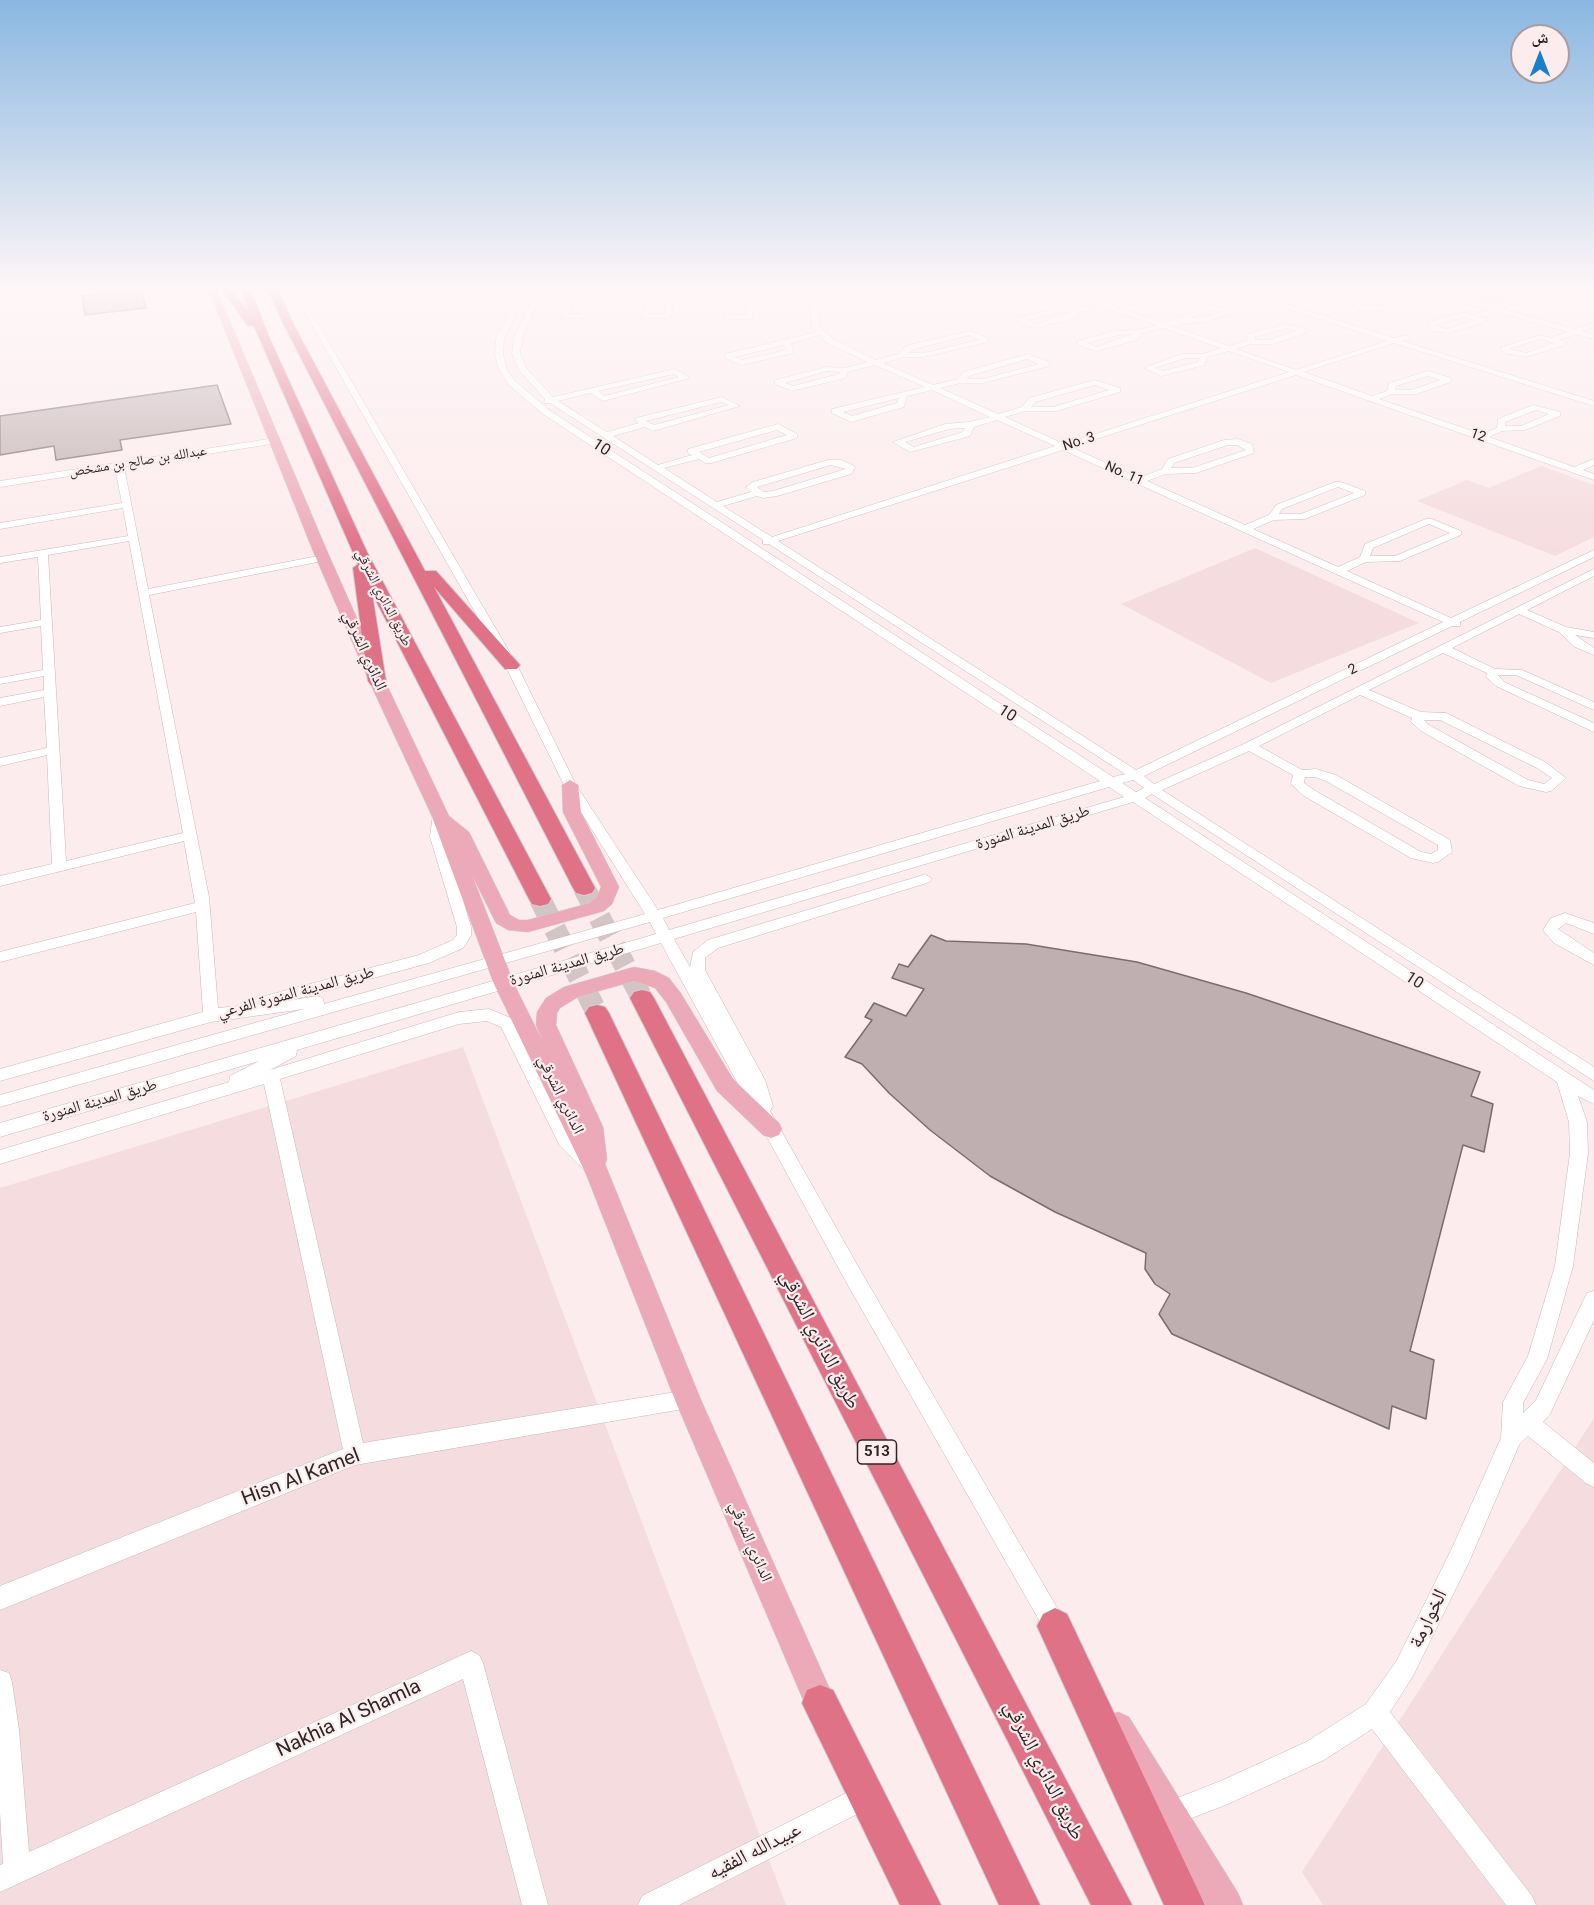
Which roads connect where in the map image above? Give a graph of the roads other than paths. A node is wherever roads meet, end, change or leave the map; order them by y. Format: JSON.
{"nodes":[{"id":1,"x":249,"y":377,"type":"edge"},
{"id":2,"x":281,"y":377,"type":"edge"},
{"id":3,"x":317,"y":377,"type":"edge"},
{"id":4,"x":345,"y":377,"type":"edge"},
{"id":5,"x":508,"y":377,"type":"edge"},
{"id":6,"x":528,"y":377,"type":"edge"},
{"id":7,"x":651,"y":377,"type":"edge"},
{"id":8,"x":684,"y":377,"type":"edge"},
{"id":9,"x":797,"y":377,"type":"edge"},
{"id":10,"x":839,"y":377,"type":"edge"},
{"id":11,"x":908,"y":377,"type":"edge"},
{"id":12,"x":964,"y":377,"type":"edge"},
{"id":13,"x":998,"y":377,"type":"edge"},
{"id":14,"x":1281,"y":377,"type":"edge"},
{"id":15,"x":1310,"y":377,"type":"edge"},
{"id":16,"x":1416,"y":377,"type":"edge"},
{"id":17,"x":1439,"y":377,"type":"edge"},
{"id":18,"x":1510,"y":377,"type":"edge"},
{"id":19,"x":1531,"y":377,"type":"edge"},
{"id":20,"x":961,"y":381,"type":"junction"},
{"id":21,"x":933,"y":388,"type":"junction"},
{"id":22,"x":592,"y":391,"type":"junction"},
{"id":23,"x":1391,"y":392,"type":"junction"},
{"id":24,"x":903,"y":396,"type":"junction"},
{"id":25,"x":1594,"y":397,"type":"edge"},
{"id":26,"x":1371,"y":399,"type":"junction"},
{"id":27,"x":552,"y":400,"type":"junction"},
{"id":28,"x":535,"y":404,"type":"junction"},
{"id":29,"x":1594,"y":404,"type":"edge"},
{"id":30,"x":1025,"y":409,"type":"junction"},
{"id":31,"x":998,"y":417,"type":"junction"},
{"id":32,"x":646,"y":424,"type":"junction"},
{"id":33,"x":970,"y":426,"type":"junction"},
{"id":34,"x":1502,"y":429,"type":"junction"},
{"id":35,"x":605,"y":435,"type":"junction"},
{"id":36,"x":1481,"y":437,"type":"junction"},
{"id":37,"x":274,"y":438,"type":"junction"},
{"id":38,"x":1063,"y":447,"type":"junction"},
{"id":39,"x":700,"y":456,"type":"junction"},
{"id":40,"x":1594,"y":462,"type":"edge"},
{"id":41,"x":119,"y":465,"type":"junction"},
{"id":42,"x":656,"y":468,"type":"junction"},
{"id":43,"x":1575,"y":470,"type":"junction"},
{"id":44,"x":1165,"y":471,"type":"junction"},
{"id":45,"x":0,"y":477,"type":"edge"},
{"id":46,"x":1594,"y":477,"type":"edge"},
{"id":47,"x":1139,"y":481,"type":"junction"},
{"id":48,"x":0,"y":484,"type":"edge"},
{"id":49,"x":757,"y":492,"type":"junction"},
{"id":50,"x":126,"y":505,"type":"junction"},
{"id":51,"x":716,"y":505,"type":"junction"},
{"id":52,"x":1272,"y":518,"type":"junction"},
{"id":53,"x":0,"y":526,"type":"edge"},
{"id":54,"x":1245,"y":529,"type":"junction"},
{"id":55,"x":132,"y":538,"type":"junction"},
{"id":56,"x":771,"y":540,"type":"junction"},
{"id":57,"x":751,"y":547,"type":"junction"},
{"id":58,"x":408,"y":548,"type":"junction"},
{"id":59,"x":359,"y":552,"type":"junction"},
{"id":60,"x":43,"y":553,"type":"junction"},
{"id":61,"x":1594,"y":553,"type":"edge"},
{"id":62,"x":323,"y":558,"type":"junction"},
{"id":63,"x":1364,"y":559,"type":"junction"},
{"id":64,"x":0,"y":561,"type":"edge"},
{"id":65,"x":1338,"y":571,"type":"junction"},
{"id":66,"x":1592,"y":575,"type":"edge"},
{"id":67,"x":143,"y":593,"type":"junction"},
{"id":68,"x":1519,"y":610,"type":"junction"},
{"id":69,"x":46,"y":622,"type":"junction"},
{"id":70,"x":1452,"y":622,"type":"junction"},
{"id":71,"x":0,"y":630,"type":"edge"},
{"id":72,"x":1563,"y":630,"type":"junction"},
{"id":73,"x":1473,"y":632,"type":"junction"},
{"id":74,"x":1594,"y":635,"type":"edge"},
{"id":75,"x":1445,"y":649,"type":"junction"},
{"id":76,"x":1594,"y":652,"type":"edge"},
{"id":77,"x":511,"y":664,"type":"junction"},
{"id":78,"x":49,"y":672,"type":"junction"},
{"id":79,"x":1493,"y":672,"type":"junction"},
{"id":80,"x":0,"y":681,"type":"edge"},
{"id":81,"x":377,"y":681,"type":"junction"},
{"id":82,"x":1361,"y":691,"type":"junction"},
{"id":83,"x":50,"y":692,"type":"junction"},
{"id":84,"x":0,"y":702,"type":"edge"},
{"id":85,"x":1594,"y":706,"type":"edge"},
{"id":86,"x":1419,"y":716,"type":"junction"},
{"id":87,"x":1594,"y":728,"type":"edge"},
{"id":88,"x":1250,"y":746,"type":"junction"},
{"id":89,"x":53,"y":750,"type":"junction"},
{"id":90,"x":0,"y":762,"type":"edge"},
{"id":91,"x":1300,"y":774,"type":"junction"},
{"id":92,"x":1135,"y":775,"type":"junction"},
{"id":93,"x":1110,"y":782,"type":"junction"},
{"id":94,"x":570,"y":785,"type":"junction"},
{"id":95,"x":1154,"y":790,"type":"junction"},
{"id":96,"x":1133,"y":798,"type":"junction"},
{"id":97,"x":440,"y":814,"type":"junction"},
{"id":98,"x":190,"y":835,"type":"junction"},
{"id":99,"x":59,"y":867,"type":"junction"},
{"id":100,"x":925,"y":879,"type":"dead end"},
{"id":101,"x":0,"y":881,"type":"edge"},
{"id":102,"x":584,"y":888,"type":"tunnel mouth"},
{"id":103,"x":540,"y":899,"type":"tunnel mouth"},
{"id":104,"x":202,"y":906,"type":"junction"},
{"id":105,"x":654,"y":916,"type":"junction"},
{"id":106,"x":1594,"y":929,"type":"edge"},
{"id":107,"x":666,"y":936,"type":"junction"},
{"id":108,"x":0,"y":957,"type":"edge"},
{"id":109,"x":494,"y":959,"type":"junction"},
{"id":110,"x":1594,"y":960,"type":"edge"},
{"id":111,"x":504,"y":984,"type":"junction"},
{"id":112,"x":365,"y":996,"type":"junction"},
{"id":113,"x":642,"y":998,"type":"tunnel mouth"},
{"id":114,"x":597,"y":1014,"type":"tunnel mouth"},
{"id":115,"x":211,"y":1016,"type":"junction"},
{"id":116,"x":318,"y":1037,"type":"junction"},
{"id":117,"x":0,"y":1075,"type":"edge"},
{"id":118,"x":1594,"y":1075,"type":"edge"},
{"id":119,"x":271,"y":1077,"type":"junction"},
{"id":120,"x":1564,"y":1079,"type":"junction"},
{"id":121,"x":208,"y":1095,"type":"junction"},
{"id":122,"x":1594,"y":1098,"type":"edge"},
{"id":123,"x":0,"y":1101,"type":"edge"},
{"id":124,"x":771,"y":1129,"type":"junction"},
{"id":125,"x":0,"y":1130,"type":"edge"},
{"id":126,"x":0,"y":1156,"type":"edge"},
{"id":127,"x":598,"y":1174,"type":"junction"},
{"id":128,"x":1594,"y":1299,"type":"edge"},
{"id":129,"x":688,"y":1400,"type":"junction"},
{"id":130,"x":1520,"y":1430,"type":"junction"},
{"id":131,"x":355,"y":1455,"type":"junction"},
{"id":132,"x":1594,"y":1476,"type":"edge"},
{"id":133,"x":0,"y":1598,"type":"edge"},
{"id":134,"x":1055,"y":1626,"type":"joint"},
{"id":135,"x":0,"y":1682,"type":"edge"},
{"id":136,"x":820,"y":1703,"type":"junction"},
{"id":137,"x":1375,"y":1713,"type":"junction"},
{"id":138,"x":860,"y":1799,"type":"junction"},
{"id":139,"x":1158,"y":1818,"type":"junction"},
{"id":140,"x":8,"y":1875,"type":"edge"},
{"id":141,"x":535,"y":1905,"type":"edge"},
{"id":142,"x":651,"y":1905,"type":"edge"},
{"id":143,"x":904,"y":1905,"type":"edge"},
{"id":144,"x":921,"y":1905,"type":"edge"},
{"id":145,"x":1020,"y":1905,"type":"edge"},
{"id":146,"x":1112,"y":1905,"type":"edge"},
{"id":147,"x":1185,"y":1905,"type":"edge"},
{"id":148,"x":1226,"y":1905,"type":"edge"},
{"id":149,"x":1523,"y":1905,"type":"edge"}],
"edges":[{"from":1,"to":37,"type":"main road","name":"الدائري الشرقي"},
{"from":2,"to":59,"type":"highway","name":"طريق الدائري الشرقي"},
{"from":3,"to":58,"type":"highway"},
{"from":4,"to":77,"type":"street"},
{"from":5,"to":28,"type":"street","name":"10"},
{"from":6,"to":27,"type":"street","name":"10"},
{"from":7,"to":22,"type":"street"},
{"from":8,"to":22,"type":"street"},
{"from":9,"to":10,"type":"street"},
{"from":11,"to":21,"type":"street","name":"No. 11"},
{"from":12,"to":20,"type":"street"},
{"from":13,"to":20,"type":"street"},
{"from":14,"to":38,"type":"street","name":"No. 3"},
{"from":15,"to":26,"type":"street","name":"12"},
{"from":16,"to":23,"type":"street"},
{"from":17,"to":23,"type":"street"},
{"from":18,"to":29,"type":"street"},
{"from":19,"to":25,"type":"street"},
{"from":20,"to":21,"type":"street"},
{"from":21,"to":24,"type":"street"},
{"from":21,"to":31,"type":"street","name":"No. 11"},
{"from":22,"to":27,"type":"street"},
{"from":23,"to":26,"type":"street"},
{"from":24,"to":24,"type":"street"},
{"from":26,"to":36,"type":"street","name":"12"},
{"from":27,"to":28,"type":"street"},
{"from":27,"to":35,"type":"street","name":"10"},
{"from":28,"to":57,"type":"street","name":"10"},
{"from":30,"to":30,"type":"street"},
{"from":30,"to":31,"type":"street"},
{"from":31,"to":33,"type":"street"},
{"from":31,"to":38,"type":"street","name":"No. 11"},
{"from":32,"to":32,"type":"street"},
{"from":32,"to":35,"type":"street"},
{"from":33,"to":33,"type":"street"},
{"from":34,"to":34,"type":"street"},
{"from":34,"to":36,"type":"street"},
{"from":35,"to":42,"type":"street","name":"10"},
{"from":36,"to":43,"type":"street","name":"12"},
{"from":37,"to":41,"type":"street","name":"عبدالله بن صالح بن مشخص"},
{"from":37,"to":45,"type":"street","name":"عبدالله بن صالح بن مشخص"},
{"from":37,"to":62,"type":"main road","name":"الدائري الشرقي"},
{"from":38,"to":47,"type":"street","name":"No. 11"},
{"from":38,"to":56,"type":"street","name":"No. 3"},
{"from":39,"to":39,"type":"street"},
{"from":39,"to":42,"type":"street"},
{"from":40,"to":43,"type":"street"},
{"from":41,"to":48,"type":"street","name":"عبدالله بن صالح بن مشخص"},
{"from":41,"to":50,"type":"street"},
{"from":42,"to":51,"type":"street","name":"10"},
{"from":43,"to":46,"type":"street","name":"12"},
{"from":44,"to":44,"type":"street"},
{"from":44,"to":47,"type":"street"},
{"from":47,"to":54,"type":"street","name":"No. 11"},
{"from":49,"to":49,"type":"street"},
{"from":49,"to":51,"type":"street"},
{"from":50,"to":53,"type":"street"},
{"from":50,"to":55,"type":"street"},
{"from":51,"to":56,"type":"street","name":"10"},
{"from":52,"to":52,"type":"street"},
{"from":52,"to":54,"type":"street"},
{"from":54,"to":65,"type":"street","name":"No. 11"},
{"from":55,"to":60,"type":"street"},
{"from":55,"to":67,"type":"street"},
{"from":56,"to":57,"type":"street","name":"No. 3"},
{"from":56,"to":92,"type":"street","name":"10"},
{"from":57,"to":93,"type":"street","name":"10"},
{"from":58,"to":77,"type":"highway"},
{"from":58,"to":102,"type":"highway"},
{"from":59,"to":81,"type":"highway"},
{"from":59,"to":103,"type":"highway","name":"طريق الدائري الشرقي"},
{"from":60,"to":64,"type":"street"},
{"from":60,"to":69,"type":"street"},
{"from":61,"to":70,"type":"street","name":"2"},
{"from":62,"to":67,"type":"street"},
{"from":62,"to":81,"type":"main road","name":"الدائري الشرقي"},
{"from":63,"to":63,"type":"street"},
{"from":63,"to":65,"type":"street"},
{"from":65,"to":70,"type":"street","name":"No. 11"},
{"from":66,"to":68,"type":"street","name":"2"},
{"from":67,"to":98,"type":"street"},
{"from":68,"to":72,"type":"street"},
{"from":68,"to":73,"type":"street","name":"2"},
{"from":69,"to":71,"type":"street"},
{"from":69,"to":78,"type":"street"},
{"from":70,"to":73,"type":"street","name":"No. 11"},
{"from":70,"to":92,"type":"street","name":"2"},
{"from":72,"to":74,"type":"street"},
{"from":72,"to":76,"type":"street"},
{"from":73,"to":75,"type":"street","name":"2"},
{"from":75,"to":79,"type":"street"},
{"from":75,"to":82,"type":"street","name":"2"},
{"from":77,"to":94,"type":"street"},
{"from":78,"to":80,"type":"street"},
{"from":78,"to":83,"type":"street"},
{"from":79,"to":85,"type":"street"},
{"from":79,"to":87,"type":"street"},
{"from":81,"to":97,"type":"main road","name":"الدائري الشرقي"},
{"from":82,"to":86,"type":"street"},
{"from":82,"to":88,"type":"street","name":"2"},
{"from":83,"to":84,"type":"street"},
{"from":83,"to":89,"type":"street"},
{"from":86,"to":86,"type":"street"},
{"from":88,"to":91,"type":"street"},
{"from":88,"to":95,"type":"street","name":"2"},
{"from":89,"to":90,"type":"street"},
{"from":89,"to":99,"type":"street"},
{"from":91,"to":91,"type":"street"},
{"from":92,"to":93,"type":"street","name":"2"},
{"from":92,"to":95,"type":"street","name":"10"},
{"from":93,"to":96,"type":"street","name":"10"},
{"from":93,"to":105,"type":"street","name":"طريق المدينة المنورة"},
{"from":94,"to":97,"type":"main road"},
{"from":94,"to":105,"type":"street"},
{"from":95,"to":96,"type":"street","name":"2"},
{"from":95,"to":118,"type":"street","name":"10"},
{"from":96,"to":107,"type":"street","name":"طريق المدينة المنورة"},
{"from":96,"to":120,"type":"street","name":"10"},
{"from":97,"to":109,"type":"main road","name":"الدائري الشرقي"},
{"from":97,"to":115,"type":"street","name":"طريق المدينة المنورة الفرعي"},
{"from":98,"to":99,"type":"street"},
{"from":98,"to":104,"type":"street"},
{"from":99,"to":101,"type":"street"},
{"from":100,"to":124,"type":"street"},
{"from":104,"to":108,"type":"street"},
{"from":104,"to":115,"type":"street"},
{"from":105,"to":107,"type":"street"},
{"from":105,"to":109,"type":"street","name":"طريق المدينة المنورة"},
{"from":106,"to":110,"type":"street"},
{"from":107,"to":111,"type":"street","name":"طريق المدينة المنورة"},
{"from":107,"to":124,"type":"street"},
{"from":109,"to":111,"type":"main road","name":"الدائري الشرقي"},
{"from":109,"to":112,"type":"street","name":"طريق المدينة المنورة"},
{"from":111,"to":116,"type":"street","name":"طريق المدينة المنورة"},
{"from":111,"to":127,"type":"main road","name":"الدائري الشرقي"},
{"from":112,"to":115,"type":"street"},
{"from":112,"to":123,"type":"street","name":"طريق المدينة المنورة"},
{"from":113,"to":146,"type":"highway","name":"طريق الدائري الشرقي","number":"513"},
{"from":114,"to":145,"type":"highway"},
{"from":115,"to":117,"type":"street","name":"طريق المدينة المنورة الفرعي"},
{"from":116,"to":121,"type":"street"},
{"from":116,"to":125,"type":"street","name":"طريق المدينة المنورة"},
{"from":119,"to":121,"type":"street"},
{"from":119,"to":127,"type":"street"},
{"from":119,"to":131,"type":"street"},
{"from":120,"to":122,"type":"street","name":"10"},
{"from":120,"to":130,"type":"street"},
{"from":121,"to":126,"type":"street"},
{"from":124,"to":127,"type":"main road"},
{"from":124,"to":134,"type":"street"},
{"from":127,"to":129,"type":"main road","name":"الدائري الشرقي"},
{"from":128,"to":130,"type":"street","name":"الخوارمة"},
{"from":129,"to":131,"type":"street","name":"Hisn Al Kamel"},
{"from":129,"to":136,"type":"main road","name":"الدائري الشرقي"},
{"from":130,"to":132,"type":"street"},
{"from":130,"to":137,"type":"street","name":"الخوارمة"},
{"from":131,"to":133,"type":"street","name":"Hisn Al Kamel"},
{"from":134,"to":139,"type":"highway"},
{"from":135,"to":140,"type":"street"},
{"from":136,"to":138,"type":"main road","name":"الدائري الشرقي"},
{"from":136,"to":144,"type":"highway"},
{"from":137,"to":139,"type":"street","name":"الخوارمة"},
{"from":137,"to":149,"type":"street"},
{"from":138,"to":142,"type":"street","name":"عبيدالله الفقيه"},
{"from":138,"to":143,"type":"main road","name":"الدائري الشرقي"},
{"from":139,"to":147,"type":"highway"},
{"from":139,"to":148,"type":"main road"},
{"from":140,"to":141,"type":"street","name":"Nakhia Al Shamla"}]}
